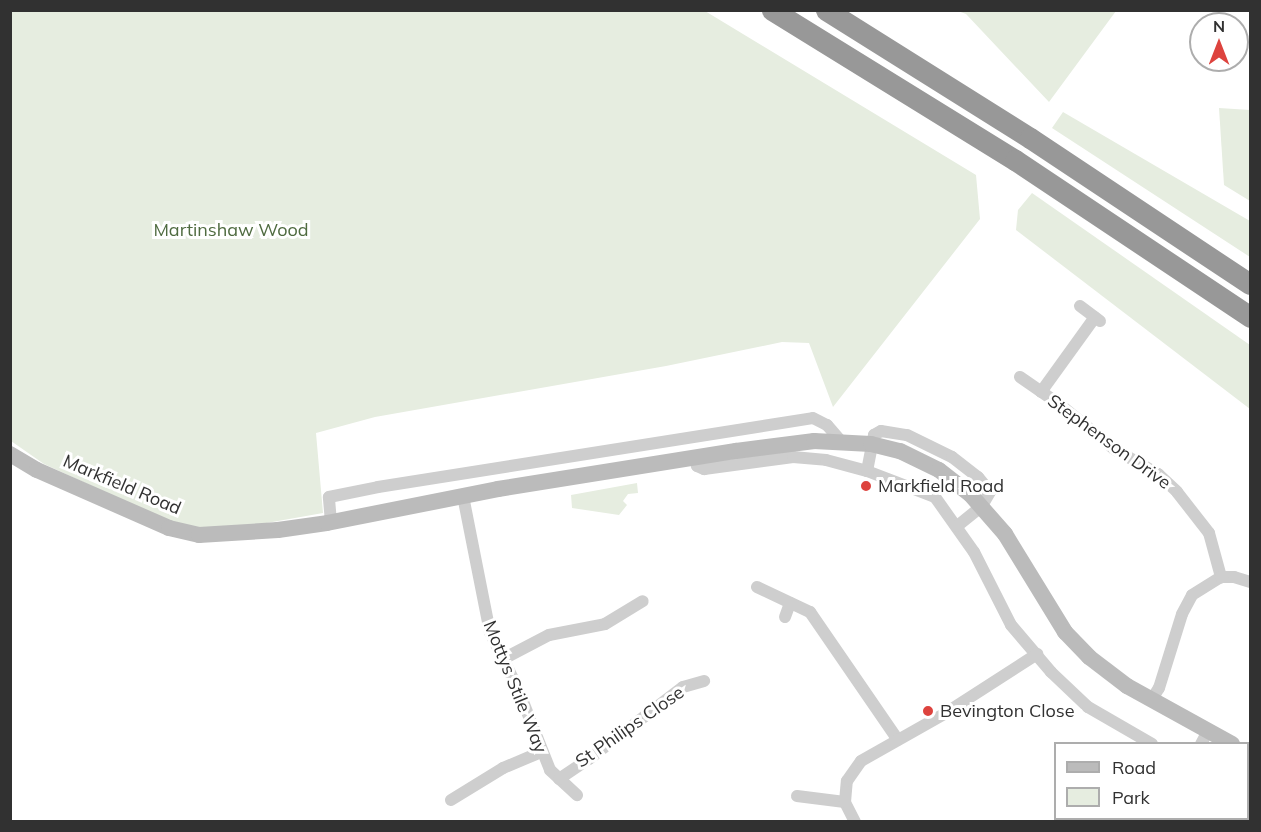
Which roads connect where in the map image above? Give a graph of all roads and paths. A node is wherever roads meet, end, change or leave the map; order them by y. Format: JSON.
{"nodes":[{"id":1,"x":772,"y":10,"type":"edge"},
{"id":2,"x":826,"y":10,"type":"edge"},
{"id":3,"x":1251,"y":284,"type":"edge"},
{"id":4,"x":1080,"y":306,"type":"dead end"},
{"id":5,"x":1251,"y":317,"type":"edge"},
{"id":6,"x":1020,"y":377,"type":"dead end"},
{"id":7,"x":1041,"y":392,"type":"junction"},
{"id":8,"x":841,"y":441,"type":"junction"},
{"id":9,"x":871,"y":444,"type":"junction"},
{"id":10,"x":10,"y":454,"type":"edge"},
{"id":11,"x":695,"y":458,"type":"junction"},
{"id":12,"x":867,"y":471,"type":"junction"},
{"id":13,"x":463,"y":496,"type":"junction"},
{"id":14,"x":982,"y":506,"type":"junction"},
{"id":15,"x":331,"y":522,"type":"junction"},
{"id":16,"x":957,"y":526,"type":"junction"},
{"id":17,"x":1221,"y":577,"type":"junction"},
{"id":18,"x":1251,"y":582,"type":"edge"},
{"id":19,"x":757,"y":587,"type":"dead end"},
{"id":20,"x":643,"y":601,"type":"dead end"},
{"id":21,"x":790,"y":603,"type":"junction"},
{"id":22,"x":785,"y":617,"type":"dead end"},
{"id":23,"x":1037,"y":654,"type":"junction"},
{"id":24,"x":503,"y":659,"type":"junction"},
{"id":25,"x":704,"y":681,"type":"dead end"},
{"id":26,"x":1152,"y":699,"type":"junction"},
{"id":27,"x":1204,"y":737,"type":"edge"},
{"id":28,"x":898,"y":740,"type":"junction"},
{"id":29,"x":1149,"y":742,"type":"edge"},
{"id":30,"x":1224,"y":742,"type":"edge"},
{"id":31,"x":541,"y":752,"type":"junction"},
{"id":32,"x":559,"y":778,"type":"junction"},
{"id":33,"x":577,"y":795,"type":"dead end"},
{"id":34,"x":797,"y":796,"type":"dead end"},
{"id":35,"x":451,"y":800,"type":"dead end"},
{"id":36,"x":845,"y":802,"type":"junction"},
{"id":37,"x":855,"y":822,"type":"edge"}],
"edges":[{"from":1,"to":5,"type":"highway"},
{"from":2,"to":3,"type":"highway"},
{"from":4,"to":7,"type":"street"},
{"from":6,"to":7,"type":"street","name":"Stephenson Drive"},
{"from":7,"to":17,"type":"street","name":"Stephenson Drive"},
{"from":8,"to":9,"type":"street","name":"Markfield Road"},
{"from":8,"to":11,"type":"street","name":"Markfield Road"},
{"from":8,"to":15,"type":"street"},
{"from":9,"to":12,"type":"street"},
{"from":9,"to":14,"type":"street","name":"Markfield Road"},
{"from":10,"to":15,"type":"street","name":"Markfield Road"},
{"from":11,"to":12,"type":"street"},
{"from":11,"to":13,"type":"street","name":"Markfield Road"},
{"from":12,"to":16,"type":"street"},
{"from":13,"to":15,"type":"street","name":"Markfield Road"},
{"from":13,"to":24,"type":"street","name":"Mottys Stile Way"},
{"from":14,"to":16,"type":"street"},
{"from":14,"to":26,"type":"street","name":"Markfield Road"},
{"from":16,"to":23,"type":"street"},
{"from":17,"to":18,"type":"street"},
{"from":17,"to":26,"type":"street"},
{"from":19,"to":21,"type":"street"},
{"from":20,"to":24,"type":"street"},
{"from":21,"to":22,"type":"street"},
{"from":21,"to":28,"type":"street"},
{"from":23,"to":28,"type":"street"},
{"from":23,"to":29,"type":"street"},
{"from":24,"to":31,"type":"street","name":"Mottys Stile Way"},
{"from":25,"to":32,"type":"street","name":"St Philips Close"},
{"from":26,"to":27,"type":"street","name":"Markfield Road"},
{"from":27,"to":30,"type":"street","name":"Markfield Road"},
{"from":28,"to":36,"type":"street"},
{"from":31,"to":32,"type":"street","name":"Mottys Stile Way"},
{"from":31,"to":35,"type":"street"},
{"from":32,"to":33,"type":"street","name":"Mottys Stile Way"},
{"from":34,"to":36,"type":"street"},
{"from":36,"to":37,"type":"street"}]}
